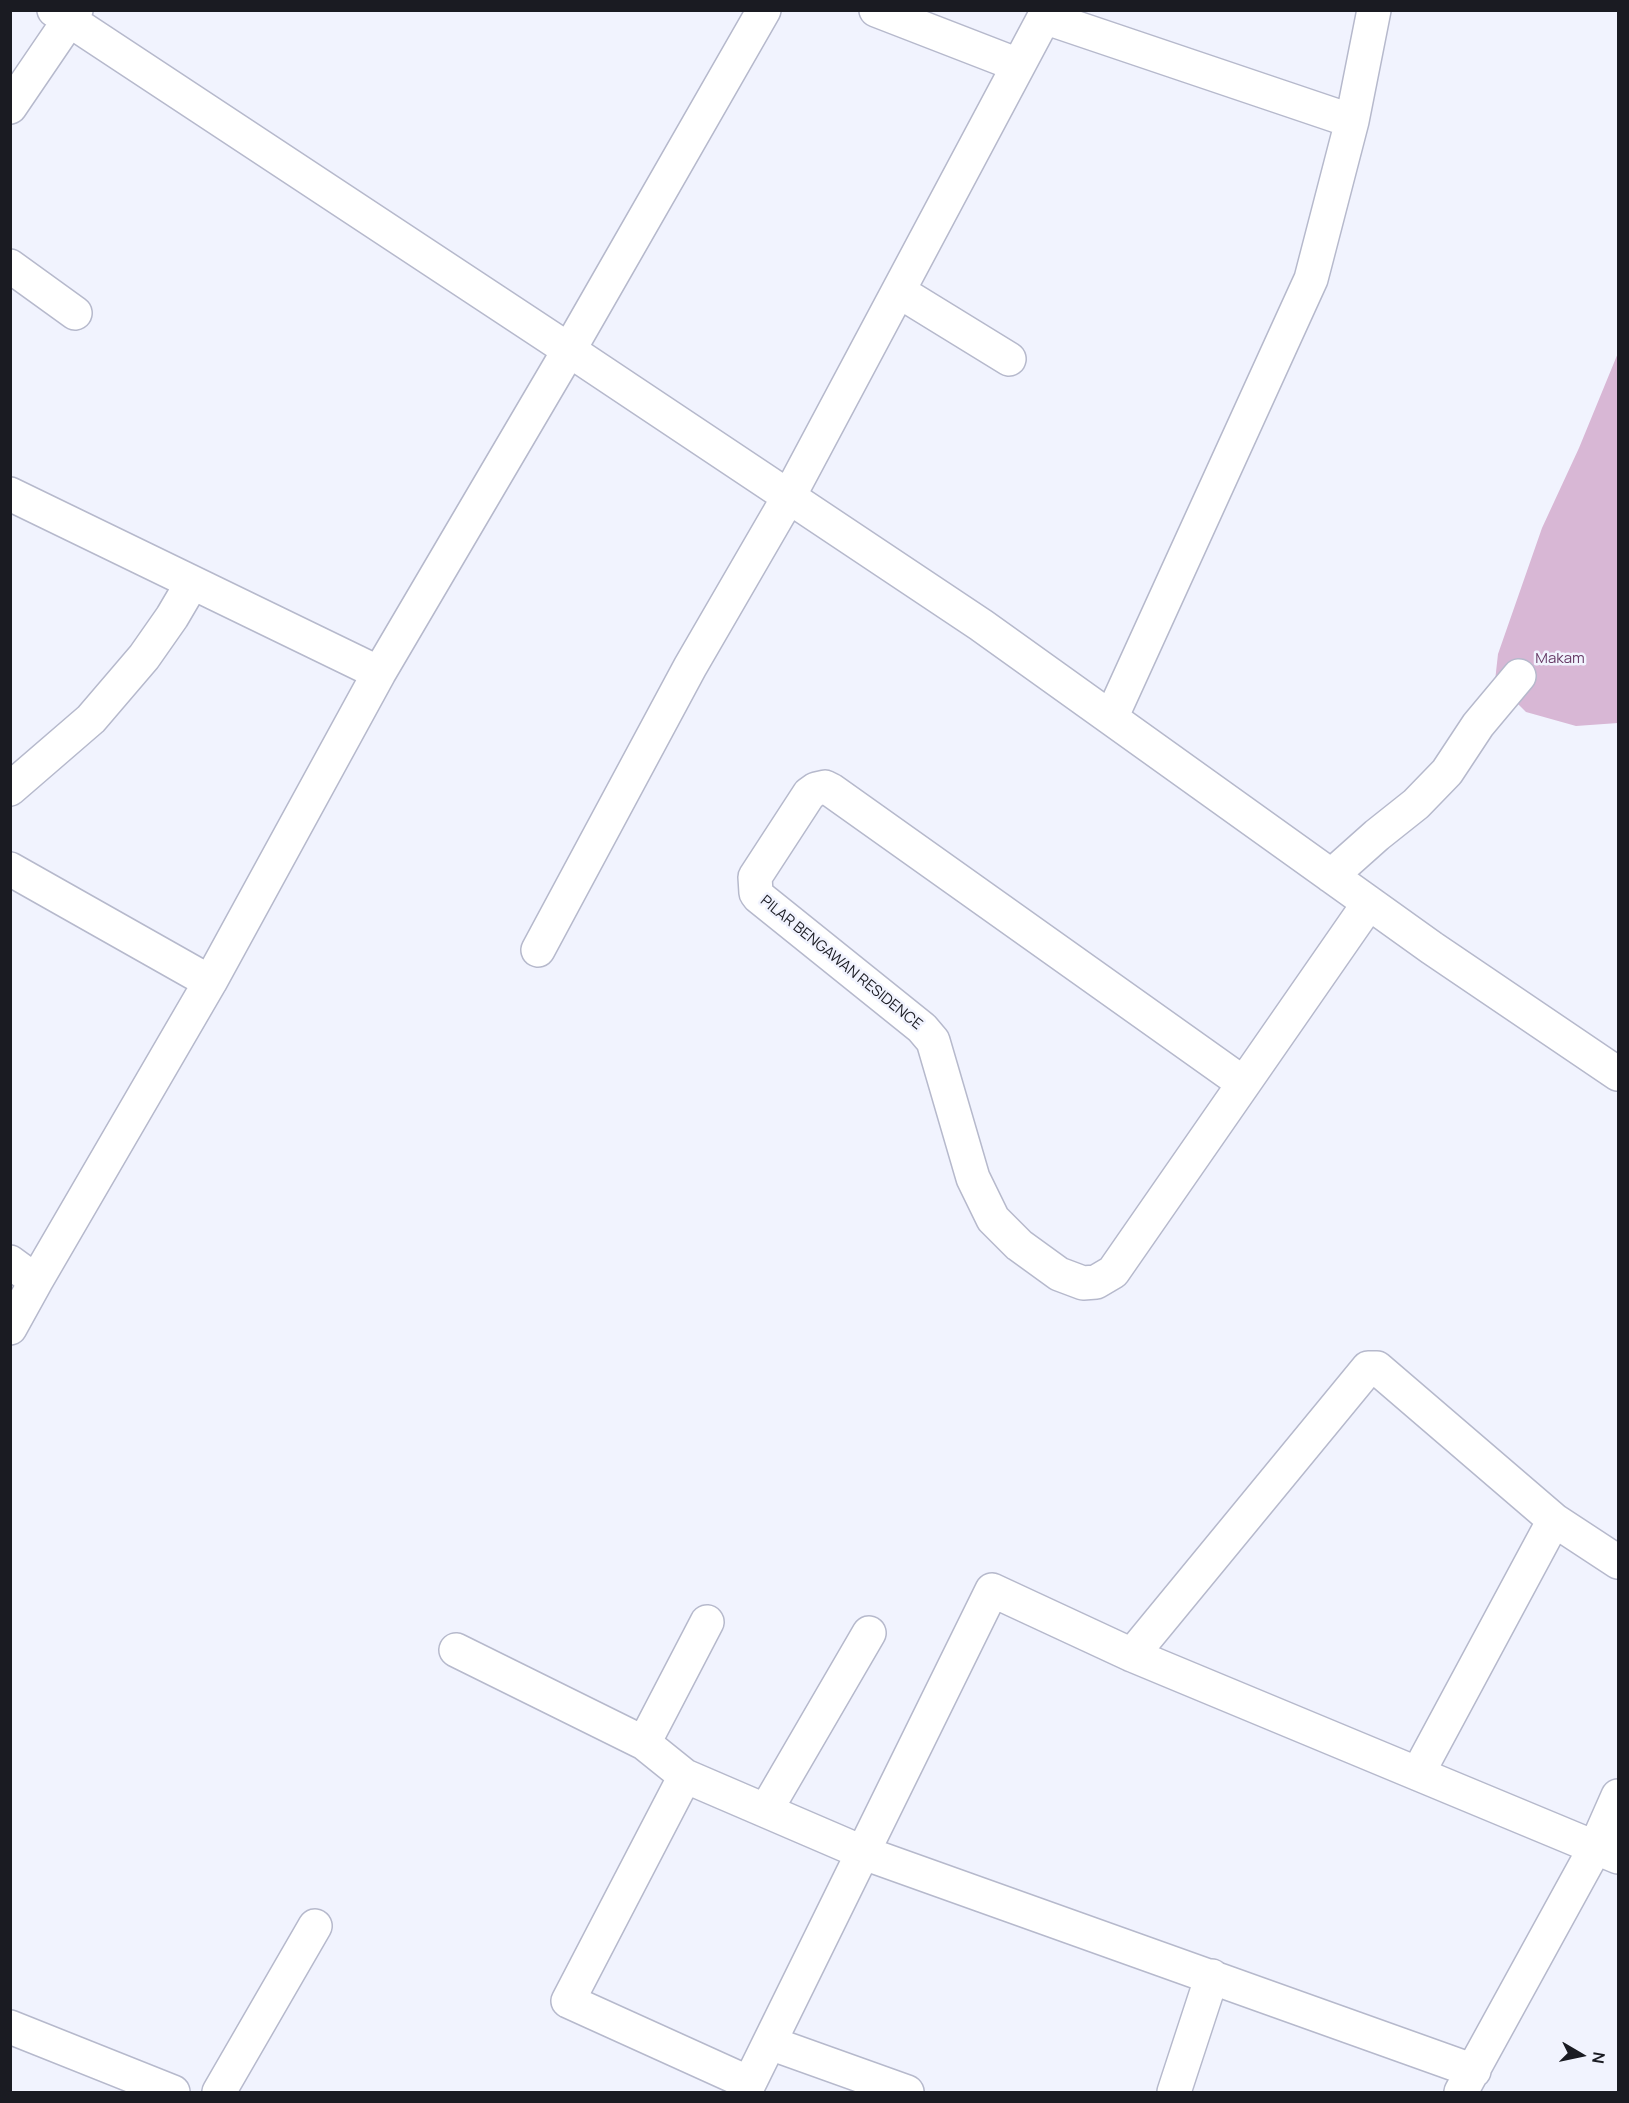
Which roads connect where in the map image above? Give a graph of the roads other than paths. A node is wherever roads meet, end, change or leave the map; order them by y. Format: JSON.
{"nodes":[{"id":1,"x":764,"y":10,"type":"edge"},
{"id":2,"x":876,"y":10,"type":"edge"},
{"id":3,"x":1374,"y":10,"type":"edge"},
{"id":4,"x":67,"y":14,"type":"edge"},
{"id":5,"x":1046,"y":14,"type":"edge"},
{"id":6,"x":1018,"y":65,"type":"junction"},
{"id":7,"x":10,"y":107,"type":"edge"},
{"id":8,"x":1352,"y":121,"type":"junction"},
{"id":9,"x":10,"y":266,"type":"edge"},
{"id":10,"x":900,"y":292,"type":"junction"},
{"id":11,"x":75,"y":313,"type":"dead end"},
{"id":12,"x":569,"y":350,"type":"junction"},
{"id":13,"x":1009,"y":359,"type":"dead end"},
{"id":14,"x":10,"y":494,"type":"edge"},
{"id":15,"x":788,"y":498,"type":"junction"},
{"id":16,"x":192,"y":582,"type":"junction"},
{"id":17,"x":379,"y":673,"type":"junction"},
{"id":18,"x":1519,"y":676,"type":"dead end"},
{"id":19,"x":1111,"y":718,"type":"junction"},
{"id":20,"x":10,"y":789,"type":"edge"},
{"id":21,"x":10,"y":870,"type":"edge"},
{"id":22,"x":1331,"y":876,"type":"junction"},
{"id":23,"x":1369,"y":903,"type":"junction"},
{"id":24,"x":538,"y":950,"type":"dead end"},
{"id":25,"x":210,"y":982,"type":"junction"},
{"id":26,"x":1618,"y":1074,"type":"edge"},
{"id":27,"x":1243,"y":1083,"type":"junction"},
{"id":28,"x":23,"y":1272,"type":"edge"},
{"id":29,"x":10,"y":1328,"type":"edge"},
{"id":30,"x":1554,"y":1520,"type":"junction"},
{"id":31,"x":1618,"y":1562,"type":"edge"},
{"id":32,"x":707,"y":1622,"type":"dead end"},
{"id":33,"x":869,"y":1634,"type":"dead end"},
{"id":34,"x":456,"y":1650,"type":"dead end"},
{"id":35,"x":1132,"y":1655,"type":"junction"},
{"id":36,"x":644,"y":1743,"type":"junction"},
{"id":37,"x":1418,"y":1773,"type":"junction"},
{"id":38,"x":685,"y":1776,"type":"junction"},
{"id":39,"x":1618,"y":1797,"type":"edge"},
{"id":40,"x":766,"y":1810,"type":"junction"},
{"id":41,"x":864,"y":1853,"type":"junction"},
{"id":42,"x":1607,"y":1853,"type":"edge"},
{"id":43,"x":315,"y":1926,"type":"dead end"},
{"id":44,"x":1212,"y":1976,"type":"junction"},
{"id":45,"x":10,"y":2027,"type":"edge"},
{"id":46,"x":770,"y":2043,"type":"junction"},
{"id":47,"x":1468,"y":2082,"type":"edge"},
{"id":48,"x":747,"y":2088,"type":"edge"},
{"id":49,"x":173,"y":2092,"type":"edge"},
{"id":50,"x":219,"y":2092,"type":"edge"},
{"id":51,"x":907,"y":2092,"type":"edge"},
{"id":52,"x":1174,"y":2092,"type":"edge"}],
"edges":[{"from":1,"to":12,"type":"street"},
{"from":2,"to":6,"type":"street"},
{"from":3,"to":8,"type":"street"},
{"from":4,"to":7,"type":"street"},
{"from":4,"to":12,"type":"street"},
{"from":5,"to":6,"type":"street"},
{"from":5,"to":8,"type":"street"},
{"from":6,"to":10,"type":"street"},
{"from":8,"to":19,"type":"street"},
{"from":9,"to":11,"type":"street"},
{"from":10,"to":13,"type":"street"},
{"from":10,"to":15,"type":"street"},
{"from":12,"to":15,"type":"street"},
{"from":12,"to":17,"type":"street"},
{"from":14,"to":16,"type":"street"},
{"from":15,"to":19,"type":"street"},
{"from":15,"to":24,"type":"street"},
{"from":16,"to":17,"type":"street"},
{"from":16,"to":20,"type":"street"},
{"from":17,"to":25,"type":"street"},
{"from":18,"to":22,"type":"street"},
{"from":19,"to":22,"type":"street"},
{"from":21,"to":25,"type":"street"},
{"from":22,"to":23,"type":"street"},
{"from":23,"to":26,"type":"street"},
{"from":23,"to":27,"type":"street","name":"PILAR BENGAWAN RESIDENCE"},
{"from":25,"to":28,"type":"street"},
{"from":27,"to":27,"type":"street","name":"PILAR BENGAWAN RESIDENCE"},
{"from":28,"to":29,"type":"street"},
{"from":30,"to":31,"type":"street"},
{"from":30,"to":35,"type":"street"},
{"from":30,"to":37,"type":"street"},
{"from":32,"to":36,"type":"street"},
{"from":33,"to":40,"type":"street"},
{"from":34,"to":36,"type":"street"},
{"from":35,"to":37,"type":"street"},
{"from":35,"to":41,"type":"street"},
{"from":36,"to":38,"type":"street"},
{"from":37,"to":42,"type":"street"},
{"from":38,"to":40,"type":"street"},
{"from":38,"to":48,"type":"street"},
{"from":39,"to":42,"type":"street"},
{"from":40,"to":41,"type":"street"},
{"from":41,"to":44,"type":"street"},
{"from":41,"to":46,"type":"street"},
{"from":42,"to":47,"type":"street"},
{"from":43,"to":50,"type":"street"},
{"from":44,"to":47,"type":"street"},
{"from":44,"to":52,"type":"street"},
{"from":45,"to":49,"type":"street"},
{"from":46,"to":48,"type":"street"},
{"from":46,"to":51,"type":"street"}]}
